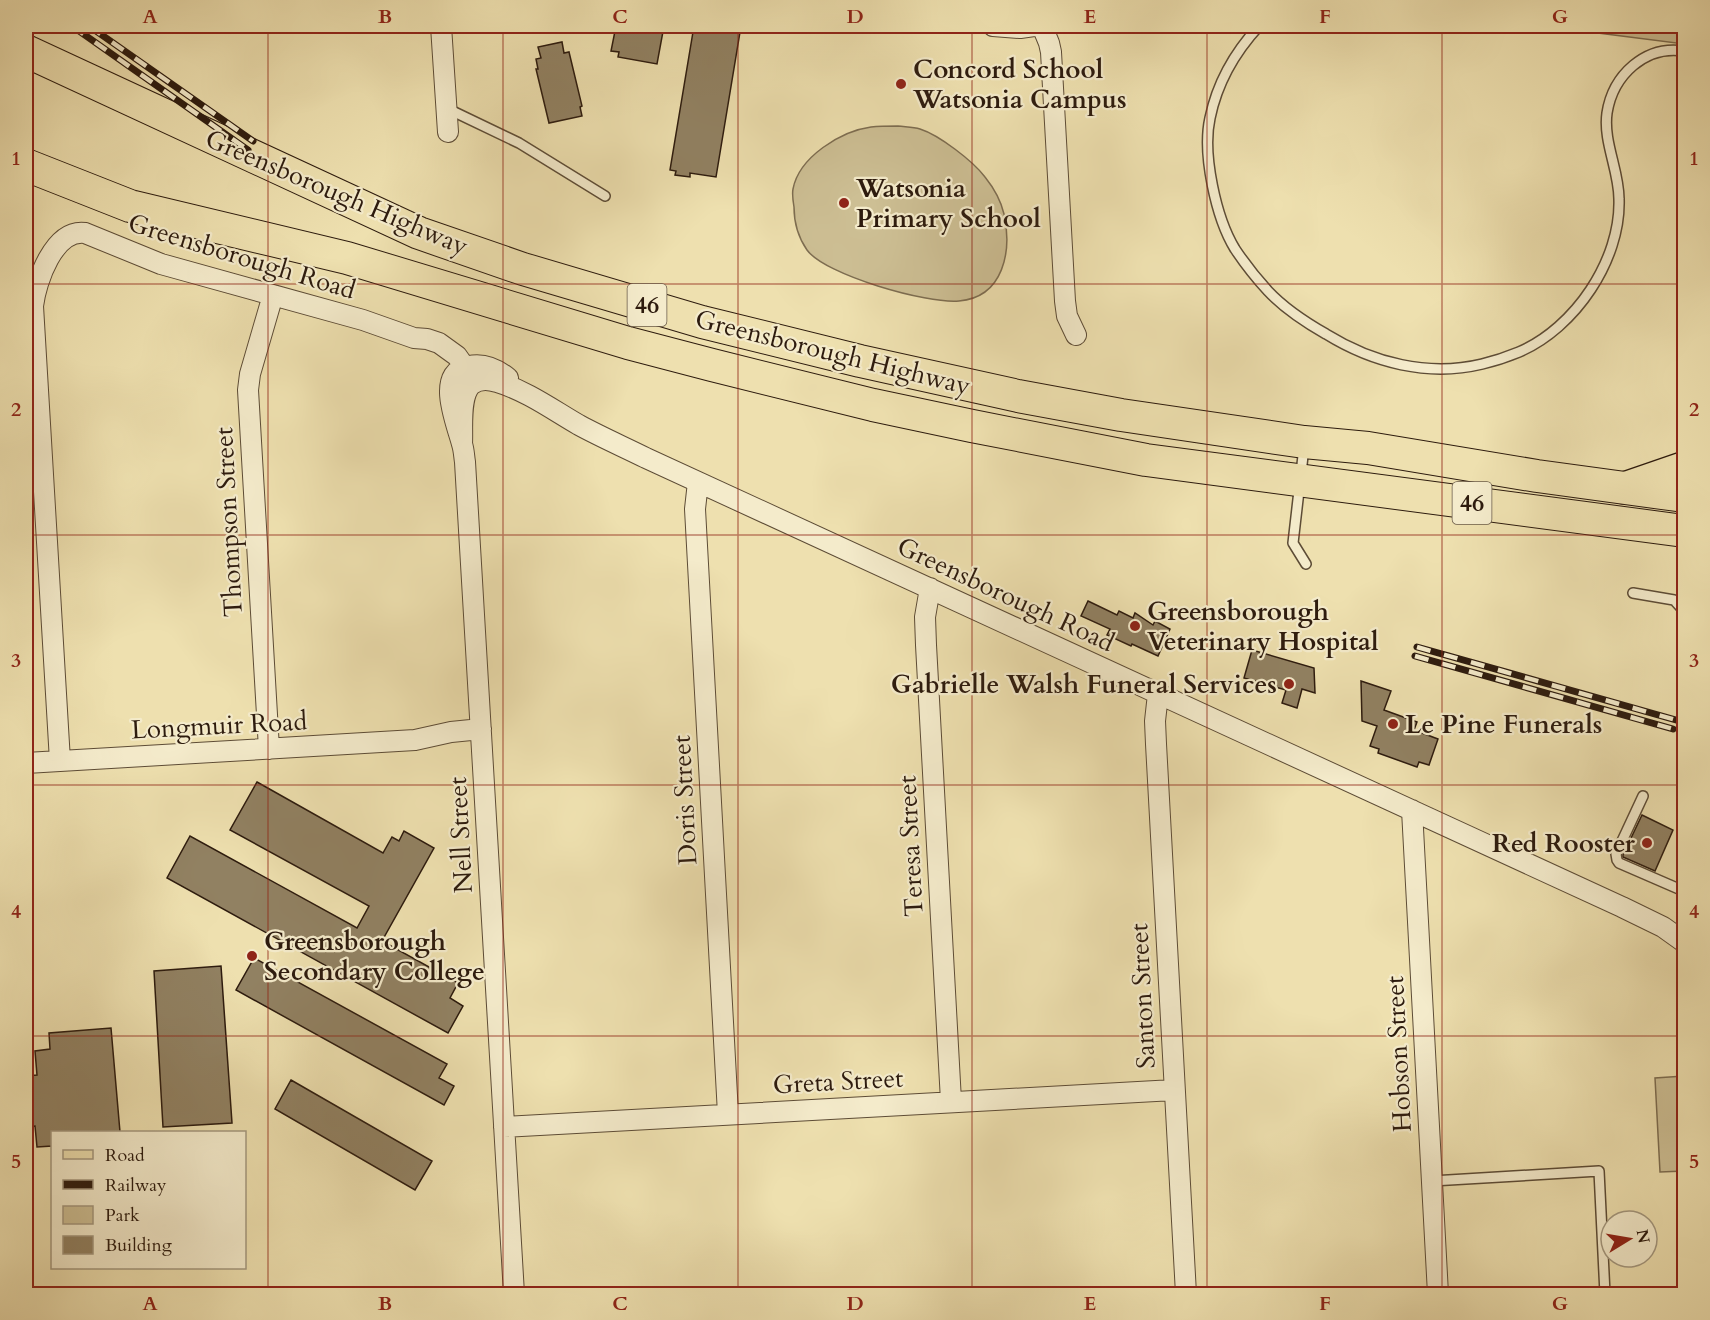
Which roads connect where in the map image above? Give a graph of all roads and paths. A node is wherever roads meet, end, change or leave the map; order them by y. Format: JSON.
{"nodes":[{"id":1,"x":441,"y":26,"type":"edge"},
{"id":2,"x":993,"y":26,"type":"edge"},
{"id":3,"x":1034,"y":26,"type":"edge"},
{"id":4,"x":1042,"y":26,"type":"edge"},
{"id":5,"x":1259,"y":26,"type":"edge"},
{"id":6,"x":26,"y":51,"type":"edge"},
{"id":7,"x":1684,"y":51,"type":"edge"},
{"id":8,"x":446,"y":108,"type":"junction"},
{"id":9,"x":448,"y":132,"type":"dead end"},
{"id":10,"x":26,"y":165,"type":"edge"},
{"id":11,"x":605,"y":196,"type":"dead end"},
{"id":12,"x":273,"y":295,"type":"junction"},
{"id":13,"x":1076,"y":335,"type":"dead end"},
{"id":14,"x":464,"y":375,"type":"junction"},
{"id":15,"x":1304,"y":442,"type":"junction"},
{"id":16,"x":1684,"y":467,"type":"edge"},
{"id":17,"x":1299,"y":480,"type":"junction"},
{"id":18,"x":698,"y":482,"type":"junction"},
{"id":19,"x":1623,"y":488,"type":"junction"},
{"id":20,"x":1684,"y":496,"type":"edge"},
{"id":21,"x":1645,"y":526,"type":"junction"},
{"id":22,"x":1684,"y":531,"type":"edge"},
{"id":23,"x":1684,"y":541,"type":"edge"},
{"id":24,"x":1306,"y":564,"type":"dead end"},
{"id":25,"x":930,"y":588,"type":"junction"},
{"id":26,"x":1633,"y":593,"type":"dead end"},
{"id":27,"x":1684,"y":611,"type":"edge"},
{"id":28,"x":1158,"y":694,"type":"junction"},
{"id":29,"x":481,"y":735,"type":"junction"},
{"id":30,"x":269,"y":749,"type":"junction"},
{"id":31,"x":60,"y":761,"type":"junction"},
{"id":32,"x":26,"y":763,"type":"edge"},
{"id":33,"x":1643,"y":796,"type":"dead end"},
{"id":34,"x":1412,"y":810,"type":"junction"},
{"id":35,"x":1679,"y":890,"type":"dead end"},
{"id":36,"x":1663,"y":927,"type":"junction"},
{"id":37,"x":1684,"y":933,"type":"edge"},
{"id":38,"x":1684,"y":942,"type":"edge"},
{"id":39,"x":1174,"y":1090,"type":"junction"},
{"id":40,"x":951,"y":1101,"type":"junction"},
{"id":41,"x":728,"y":1114,"type":"junction"},
{"id":42,"x":504,"y":1127,"type":"junction"},
{"id":43,"x":1432,"y":1181,"type":"junction"},
{"id":44,"x":514,"y":1294,"type":"edge"},
{"id":45,"x":1186,"y":1294,"type":"edge"},
{"id":46,"x":1438,"y":1294,"type":"edge"},
{"id":47,"x":1605,"y":1294,"type":"edge"}],
"edges":[{"from":1,"to":8,"type":"street"},
{"from":2,"to":3,"type":"street"},
{"from":4,"to":13,"type":"street"},
{"from":5,"to":7,"type":"lane"},
{"from":6,"to":15,"type":"highway","name":"Greensborough Highway","number":"46"},
{"from":8,"to":9,"type":"street"},
{"from":8,"to":11,"type":"lane"},
{"from":10,"to":17,"type":"highway","name":"Greensborough Highway","number":"46"},
{"from":12,"to":14,"type":"street","name":"Greensborough Road"},
{"from":12,"to":30,"type":"street","name":"Thompson Street"},
{"from":12,"to":31,"type":"street","name":"Greensborough Road"},
{"from":14,"to":18,"type":"street","name":"Greensborough Road"},
{"from":14,"to":29,"type":"street","name":"Nell Street"},
{"from":15,"to":17,"type":"lane"},
{"from":15,"to":19,"type":"highway","name":"Greensborough Highway","number":"46"},
{"from":16,"to":19,"type":"main road"},
{"from":17,"to":21,"type":"highway","name":"Greensborough Highway","number":"46"},
{"from":17,"to":24,"type":"lane"},
{"from":18,"to":25,"type":"street","name":"Greensborough Road"},
{"from":18,"to":41,"type":"street","name":"Doris Street"},
{"from":19,"to":20,"type":"highway","name":"Greensborough Highway","number":"46"},
{"from":21,"to":22,"type":"highway","name":"Greensborough Highway","number":"46"},
{"from":21,"to":23,"type":"main road"},
{"from":25,"to":28,"type":"street","name":"Greensborough Road"},
{"from":25,"to":40,"type":"street","name":"Teresa Street"},
{"from":26,"to":27,"type":"lane"},
{"from":28,"to":34,"type":"street","name":"Greensborough Road"},
{"from":28,"to":39,"type":"street","name":"Santon Street"},
{"from":29,"to":30,"type":"street","name":"Longmuir Road"},
{"from":29,"to":42,"type":"street","name":"Nell Street"},
{"from":30,"to":31,"type":"street","name":"Longmuir Road"},
{"from":31,"to":32,"type":"street","name":"Longmuir Road"},
{"from":33,"to":35,"type":"lane"},
{"from":34,"to":36,"type":"street","name":"Greensborough Road"},
{"from":34,"to":43,"type":"street","name":"Hobson Street"},
{"from":36,"to":37,"type":"street","name":"Greensborough Road"},
{"from":36,"to":38,"type":"street","name":"Greensborough Road"},
{"from":39,"to":40,"type":"street","name":"Greta Street"},
{"from":39,"to":45,"type":"street","name":"Santon Street"},
{"from":40,"to":41,"type":"street","name":"Greta Street"},
{"from":41,"to":42,"type":"street","name":"Greta Street"},
{"from":42,"to":44,"type":"street","name":"Nell Street"},
{"from":43,"to":46,"type":"street","name":"Hobson Street"},
{"from":43,"to":47,"type":"lane"}]}
